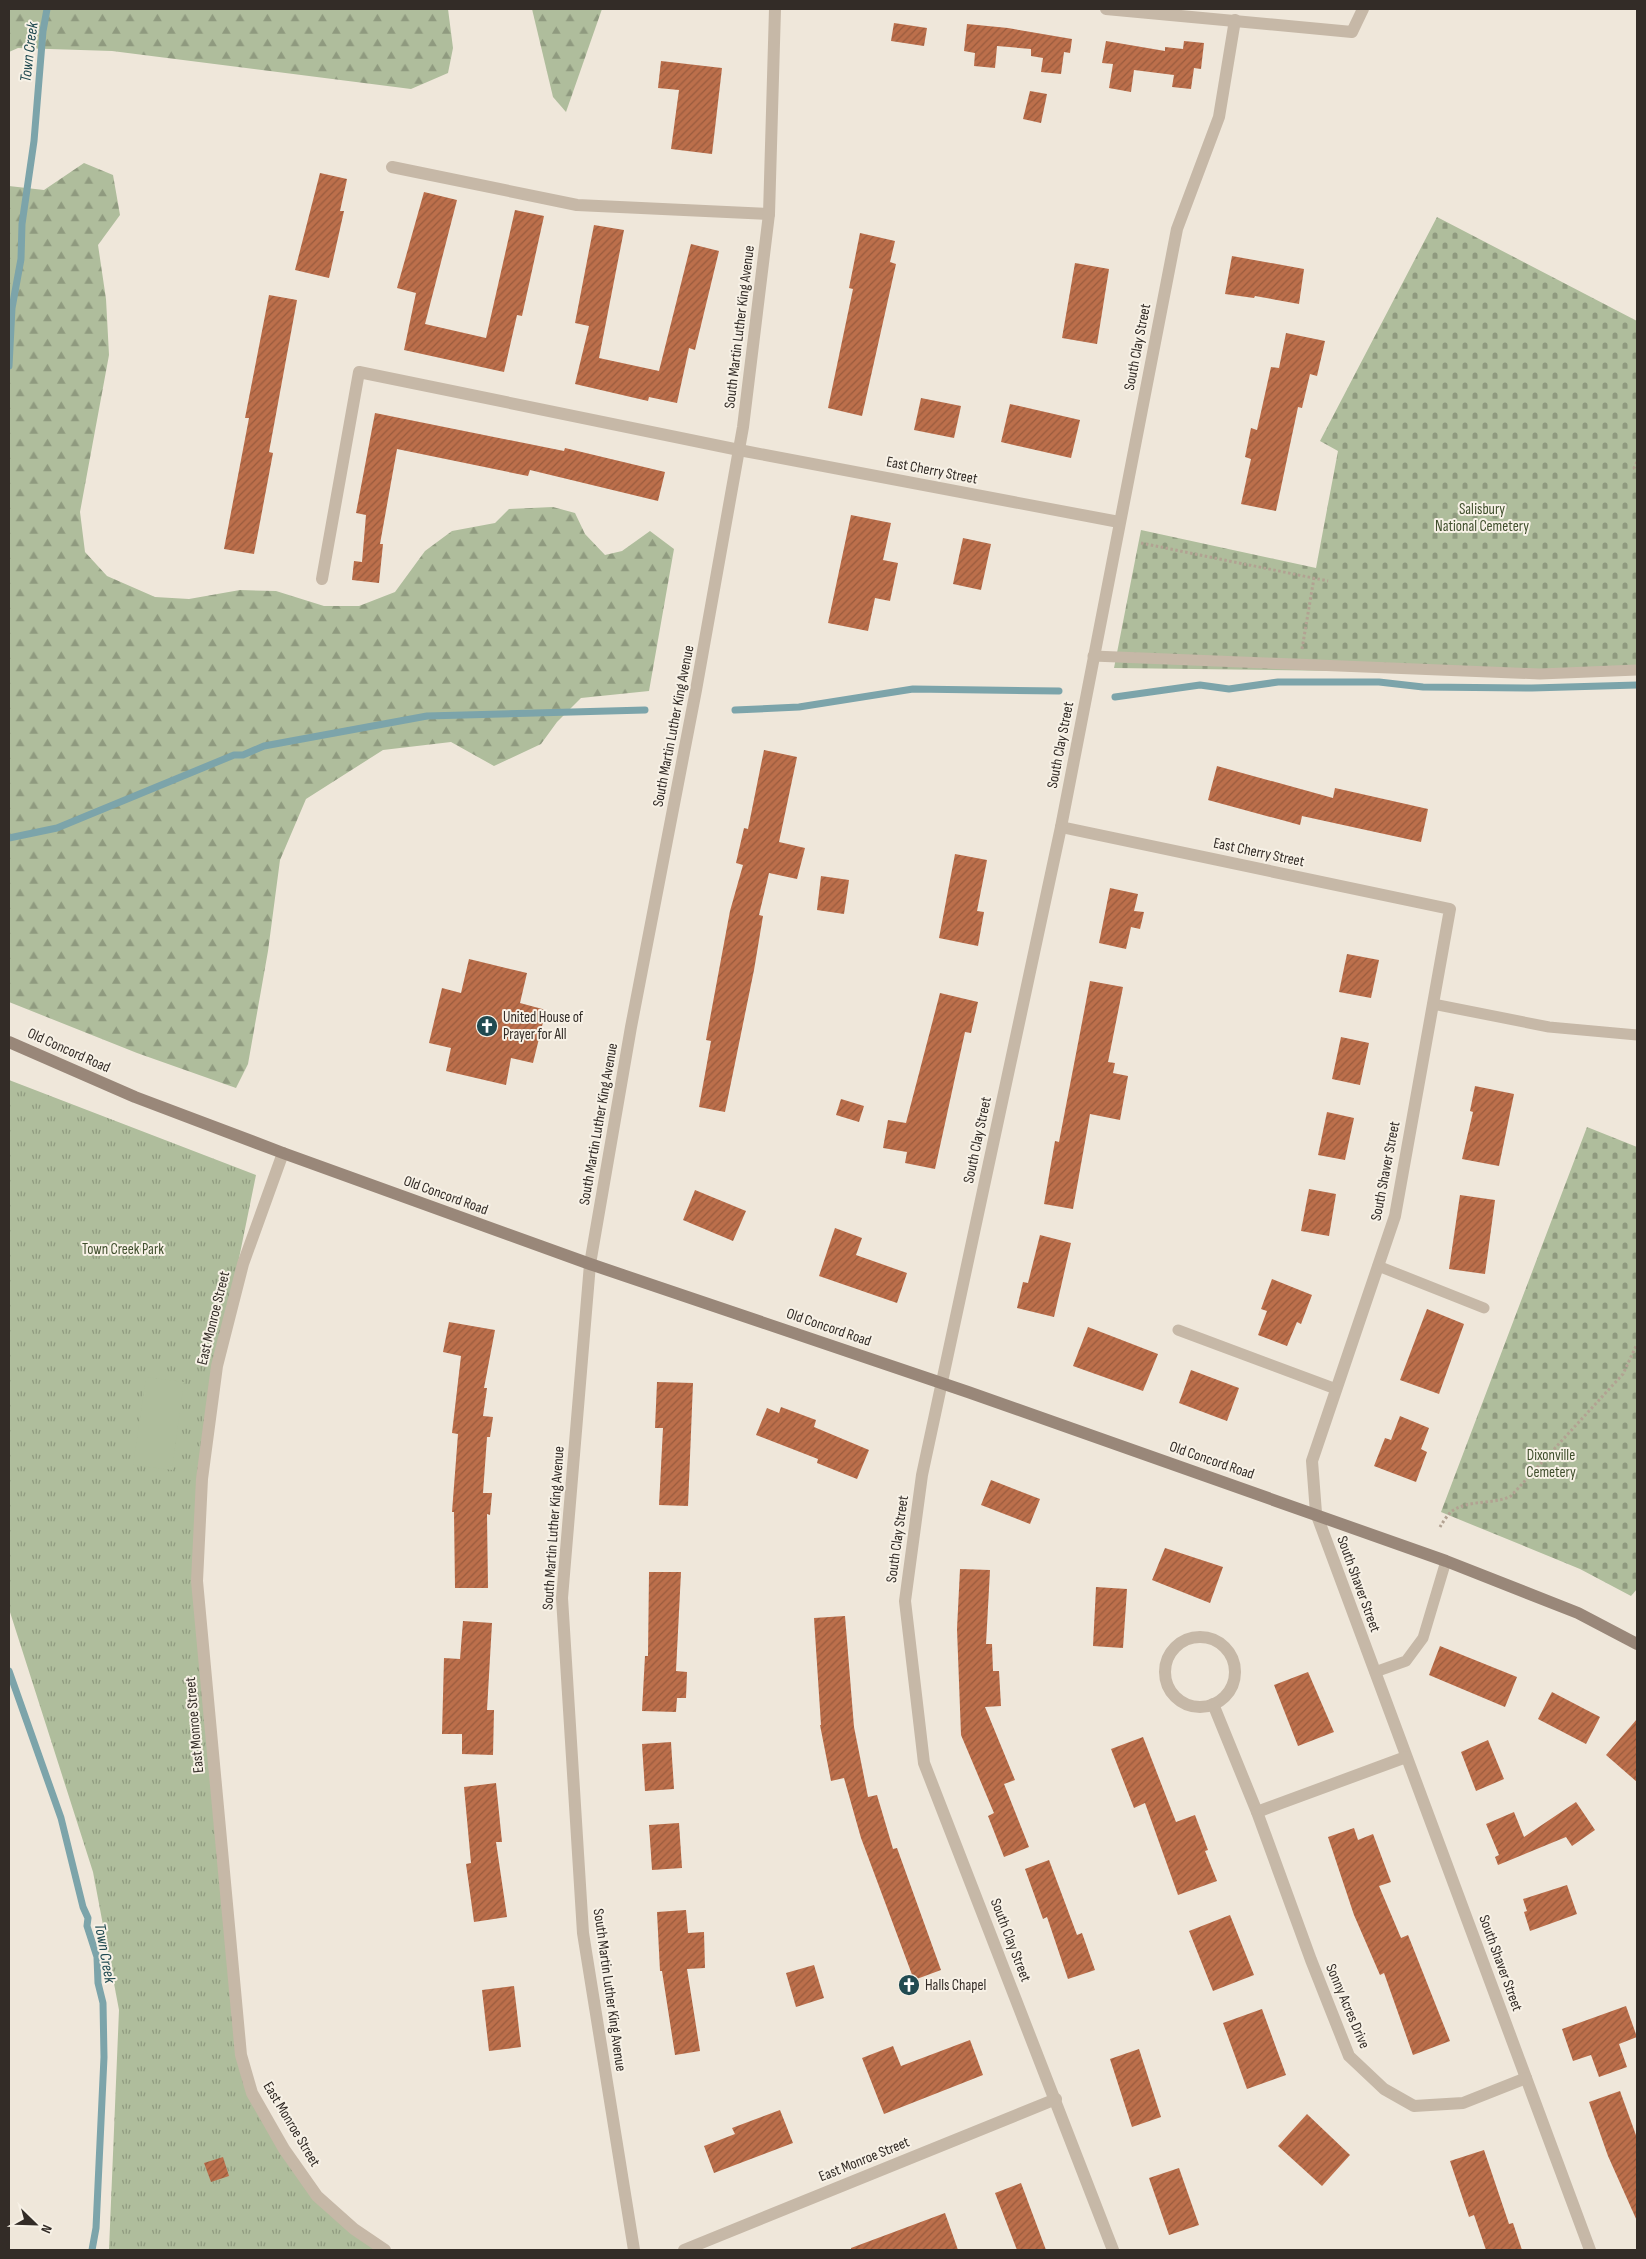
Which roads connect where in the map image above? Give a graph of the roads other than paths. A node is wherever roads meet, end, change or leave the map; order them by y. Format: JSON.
{"nodes":[{"id":1,"x":774,"y":9,"type":"edge"},
{"id":2,"x":1106,"y":9,"type":"edge"},
{"id":3,"x":1363,"y":9,"type":"edge"},
{"id":4,"x":1235,"y":20,"type":"junction"},
{"id":5,"x":392,"y":167,"type":"dead end"},
{"id":6,"x":769,"y":214,"type":"junction"},
{"id":7,"x":739,"y":450,"type":"junction"},
{"id":8,"x":1119,"y":522,"type":"junction"},
{"id":9,"x":322,"y":579,"type":"dead end"},
{"id":10,"x":1094,"y":656,"type":"junction"},
{"id":11,"x":1637,"y":670,"type":"edge"},
{"id":12,"x":1061,"y":827,"type":"junction"},
{"id":13,"x":1450,"y":908,"type":"joint"},
{"id":14,"x":1433,"y":1004,"type":"junction"},
{"id":15,"x":1637,"y":1035,"type":"edge"},
{"id":16,"x":9,"y":1042,"type":"edge"},
{"id":17,"x":283,"y":1154,"type":"junction"},
{"id":18,"x":590,"y":1264,"type":"junction"},
{"id":19,"x":1378,"y":1266,"type":"junction"},
{"id":20,"x":1484,"y":1308,"type":"dead end"},
{"id":21,"x":1178,"y":1330,"type":"dead end"},
{"id":22,"x":941,"y":1382,"type":"junction"},
{"id":23,"x":1336,"y":1389,"type":"junction"},
{"id":24,"x":1316,"y":1513,"type":"junction"},
{"id":25,"x":1446,"y":1561,"type":"junction"},
{"id":26,"x":1637,"y":1644,"type":"edge"},
{"id":27,"x":1375,"y":1672,"type":"junction"},
{"id":28,"x":1214,"y":1704,"type":"junction"},
{"id":29,"x":1406,"y":1757,"type":"junction"},
{"id":30,"x":1257,"y":1812,"type":"junction"},
{"id":31,"x":1526,"y":2078,"type":"junction"},
{"id":32,"x":1056,"y":2099,"type":"junction"},
{"id":33,"x":385,"y":2250,"type":"edge"},
{"id":34,"x":634,"y":2250,"type":"edge"},
{"id":35,"x":684,"y":2250,"type":"edge"},
{"id":36,"x":1113,"y":2250,"type":"edge"},
{"id":37,"x":1590,"y":2250,"type":"edge"}],
"edges":[{"from":1,"to":6,"type":"street","name":"South Martin Luther King Avenue"},
{"from":2,"to":4,"type":"street"},
{"from":3,"to":4,"type":"street"},
{"from":4,"to":8,"type":"street","name":"South Clay Street"},
{"from":5,"to":6,"type":"street"},
{"from":6,"to":7,"type":"street","name":"South Martin Luther King Avenue"},
{"from":7,"to":8,"type":"street","name":"East Cherry Street"},
{"from":7,"to":9,"type":"street","name":"East Cherry Street"},
{"from":7,"to":18,"type":"street","name":"South Martin Luther King Avenue"},
{"from":8,"to":10,"type":"street","name":"South Clay Street"},
{"from":10,"to":11,"type":"lane"},
{"from":10,"to":12,"type":"street","name":"South Clay Street"},
{"from":12,"to":13,"type":"street","name":"East Cherry Street"},
{"from":12,"to":22,"type":"street","name":"South Clay Street"},
{"from":13,"to":14,"type":"street","name":"South Shaver Street"},
{"from":14,"to":15,"type":"lane"},
{"from":14,"to":19,"type":"street","name":"South Shaver Street"},
{"from":16,"to":17,"type":"main road","name":"Old Concord Road"},
{"from":17,"to":18,"type":"main road","name":"Old Concord Road"},
{"from":17,"to":33,"type":"street","name":"East Monroe Street"},
{"from":18,"to":22,"type":"main road","name":"Old Concord Road"},
{"from":18,"to":34,"type":"street","name":"South Martin Luther King Avenue"},
{"from":19,"to":20,"type":"lane"},
{"from":19,"to":23,"type":"street","name":"South Shaver Street"},
{"from":21,"to":23,"type":"lane"},
{"from":22,"to":24,"type":"main road","name":"Old Concord Road"},
{"from":22,"to":32,"type":"street","name":"South Clay Street"},
{"from":23,"to":24,"type":"street","name":"South Shaver Street"},
{"from":24,"to":25,"type":"main road","name":"Old Concord Road"},
{"from":24,"to":27,"type":"street","name":"South Shaver Street"},
{"from":25,"to":26,"type":"main road","name":"Old Concord Road"},
{"from":25,"to":27,"type":"lane"},
{"from":27,"to":29,"type":"street","name":"South Shaver Street"},
{"from":28,"to":28,"type":"street"},
{"from":28,"to":30,"type":"street","name":"Sonny Acres Drive"},
{"from":29,"to":30,"type":"street"},
{"from":29,"to":31,"type":"street","name":"South Shaver Street"},
{"from":30,"to":31,"type":"street","name":"Sonny Acres Drive"},
{"from":31,"to":37,"type":"street","name":"South Shaver Street"},
{"from":32,"to":35,"type":"street","name":"East Monroe Street"},
{"from":32,"to":36,"type":"street","name":"South Clay Street"}]}
